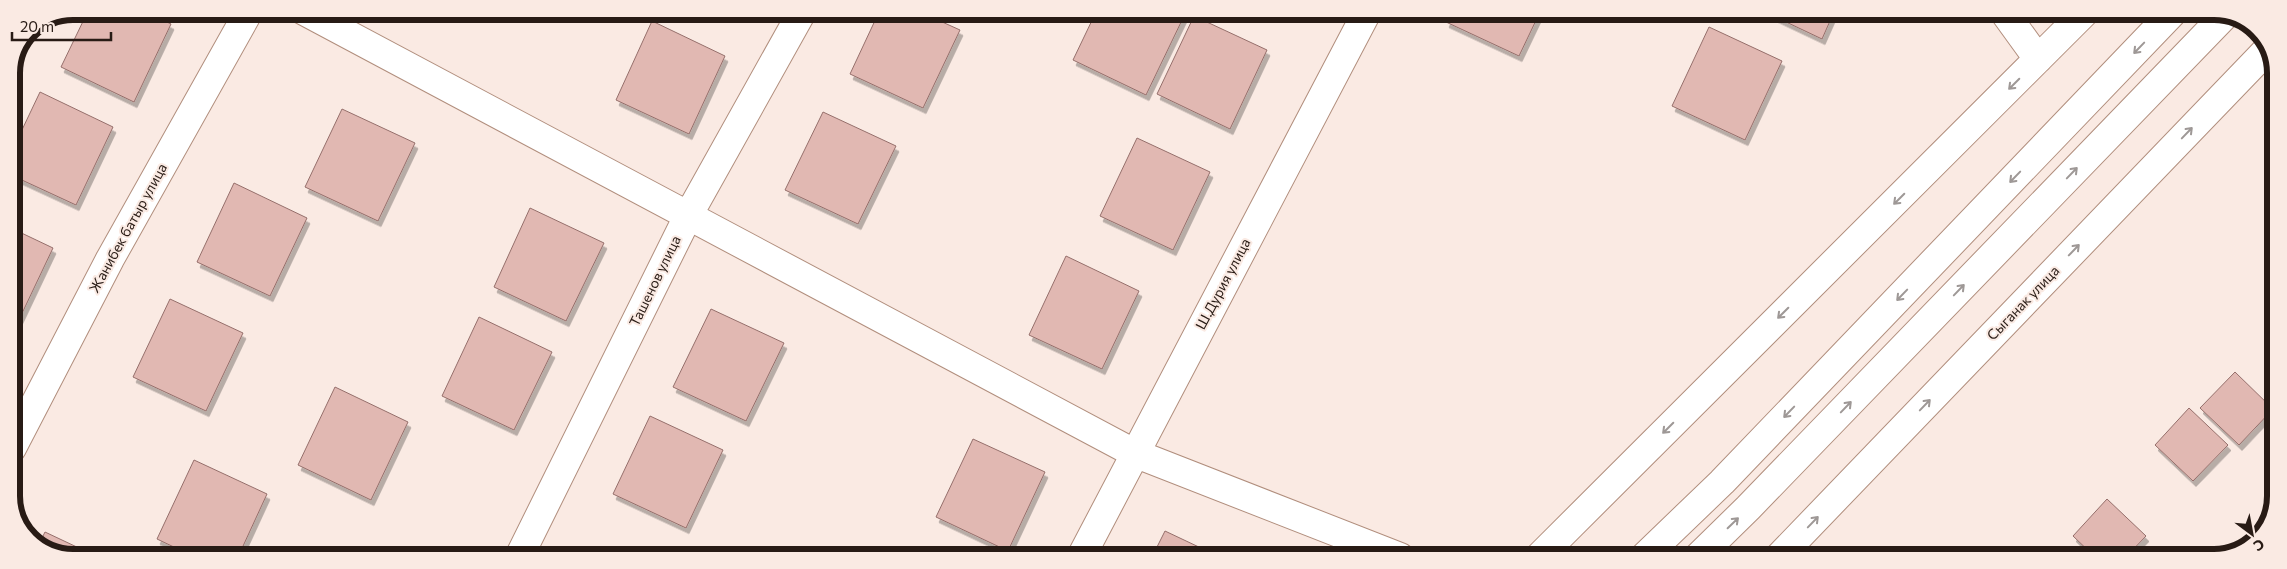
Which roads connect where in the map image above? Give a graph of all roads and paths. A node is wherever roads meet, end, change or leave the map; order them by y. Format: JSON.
{"nodes":[{"id":1,"x":244,"y":20,"type":"edge"},
{"id":2,"x":321,"y":20,"type":"edge"},
{"id":3,"x":798,"y":20,"type":"edge"},
{"id":4,"x":1363,"y":20,"type":"edge"},
{"id":5,"x":2010,"y":20,"type":"edge"},
{"id":6,"x":2077,"y":20,"type":"edge"},
{"id":7,"x":2165,"y":20,"type":"edge"},
{"id":8,"x":2220,"y":21,"type":"edge"},
{"id":9,"x":2263,"y":54,"type":"edge"},
{"id":10,"x":2038,"y":59,"type":"junction"},
{"id":11,"x":688,"y":216,"type":"junction"},
{"id":12,"x":20,"y":433,"type":"edge"},
{"id":13,"x":1134,"y":453,"type":"junction"},
{"id":14,"x":523,"y":549,"type":"edge"},
{"id":15,"x":1085,"y":549,"type":"edge"},
{"id":16,"x":1380,"y":549,"type":"edge"},
{"id":17,"x":1547,"y":549,"type":"edge"},
{"id":18,"x":1652,"y":549,"type":"edge"},
{"id":19,"x":1707,"y":549,"type":"edge"},
{"id":20,"x":1788,"y":549,"type":"edge"}],
"edges":[{"from":1,"to":12,"type":"main road","name":"Жанибек батыр улица"},
{"from":2,"to":11,"type":"main road"},
{"from":3,"to":11,"type":"main road","name":"Ташенов улица"},
{"from":4,"to":13,"type":"main road","name":"Ш.Дурия улица"},
{"from":5,"to":10,"type":"main road"},
{"from":6,"to":10,"type":"main road"},
{"from":7,"to":18,"type":"main road","one_way":true},
{"from":19,"to":8,"type":"main road","one_way":true},
{"from":20,"to":9,"type":"main road","name":"Сыганак улица","one_way":true},
{"from":10,"to":17,"type":"main road","one_way":true},
{"from":11,"to":13,"type":"main road"},
{"from":11,"to":14,"type":"main road","name":"Ташенов улица"},
{"from":13,"to":15,"type":"main road","name":"Ш.Дурия улица"},
{"from":13,"to":16,"type":"main road"}]}
